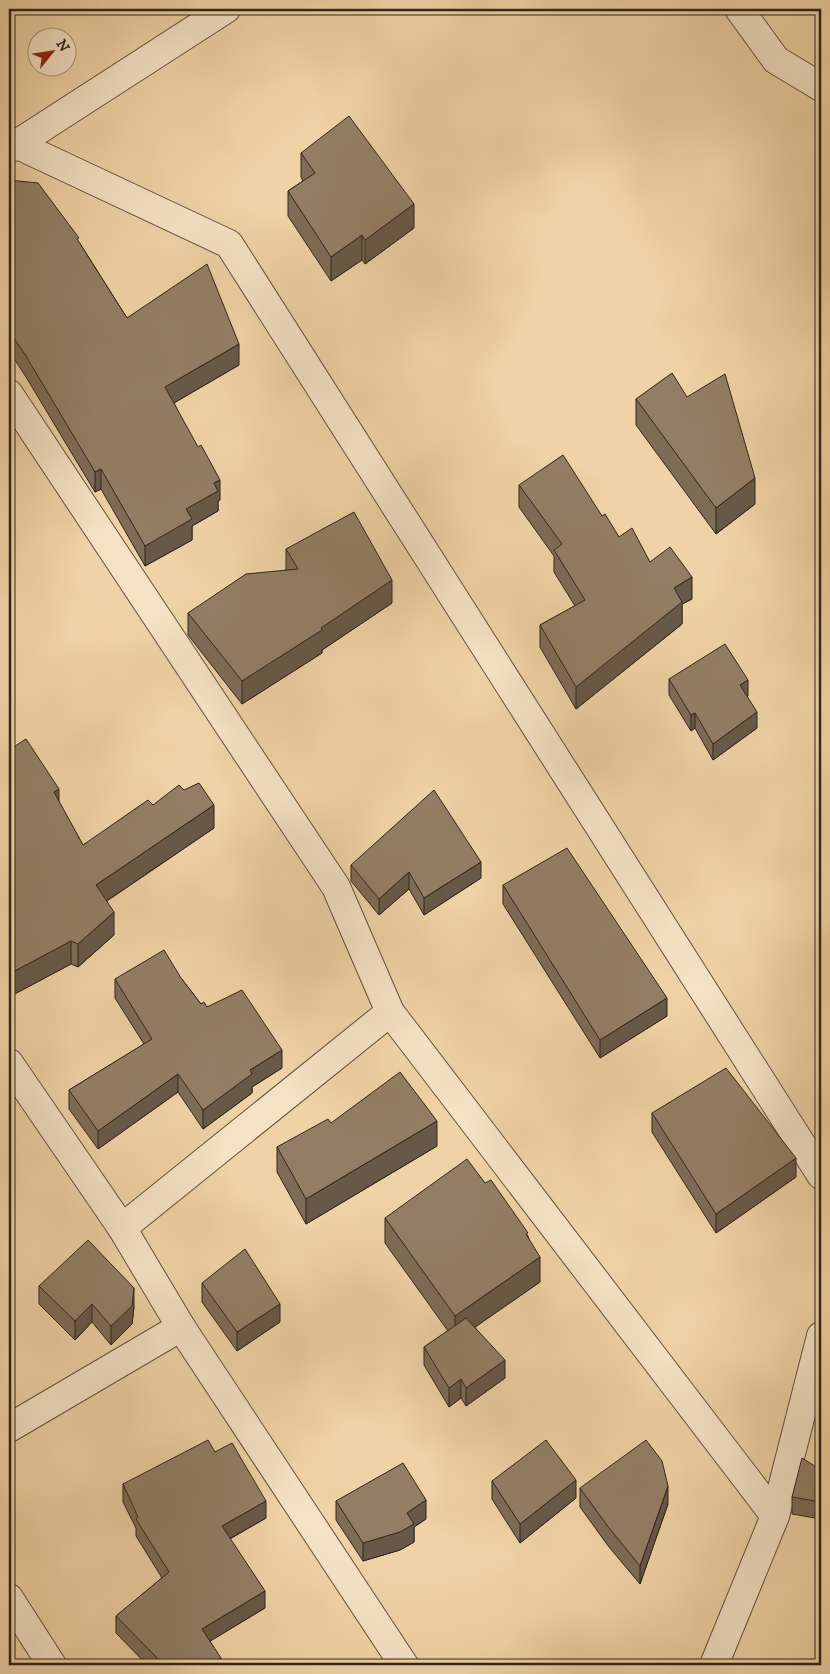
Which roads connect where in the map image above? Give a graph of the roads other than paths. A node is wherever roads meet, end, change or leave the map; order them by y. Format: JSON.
{"nodes":[{"id":1,"x":226,"y":9,"type":"edge"},
{"id":2,"x":738,"y":9,"type":"edge"},
{"id":3,"x":821,"y":87,"type":"edge"},
{"id":4,"x":13,"y":147,"type":"edge"},
{"id":5,"x":9,"y":394,"type":"edge"},
{"id":6,"x":390,"y":1012,"type":"junction"},
{"id":7,"x":9,"y":1063,"type":"edge"},
{"id":8,"x":821,"y":1175,"type":"edge"},
{"id":9,"x":122,"y":1228,"type":"junction"},
{"id":10,"x":181,"y":1327,"type":"junction"},
{"id":11,"x":821,"y":1336,"type":"edge"},
{"id":12,"x":9,"y":1428,"type":"edge"},
{"id":13,"x":775,"y":1516,"type":"junction"},
{"id":14,"x":9,"y":1598,"type":"edge"},
{"id":15,"x":52,"y":1665,"type":"edge"},
{"id":16,"x":404,"y":1665,"type":"edge"},
{"id":17,"x":714,"y":1665,"type":"edge"}],
"edges":[{"from":1,"to":4,"type":"street"},
{"from":2,"to":3,"type":"street"},
{"from":4,"to":8,"type":"street"},
{"from":5,"to":6,"type":"street"},
{"from":6,"to":9,"type":"street"},
{"from":6,"to":13,"type":"street"},
{"from":7,"to":9,"type":"street"},
{"from":9,"to":10,"type":"street"},
{"from":10,"to":12,"type":"street"},
{"from":10,"to":16,"type":"street"},
{"from":11,"to":13,"type":"street"},
{"from":13,"to":17,"type":"street"},
{"from":14,"to":15,"type":"street"}]}
